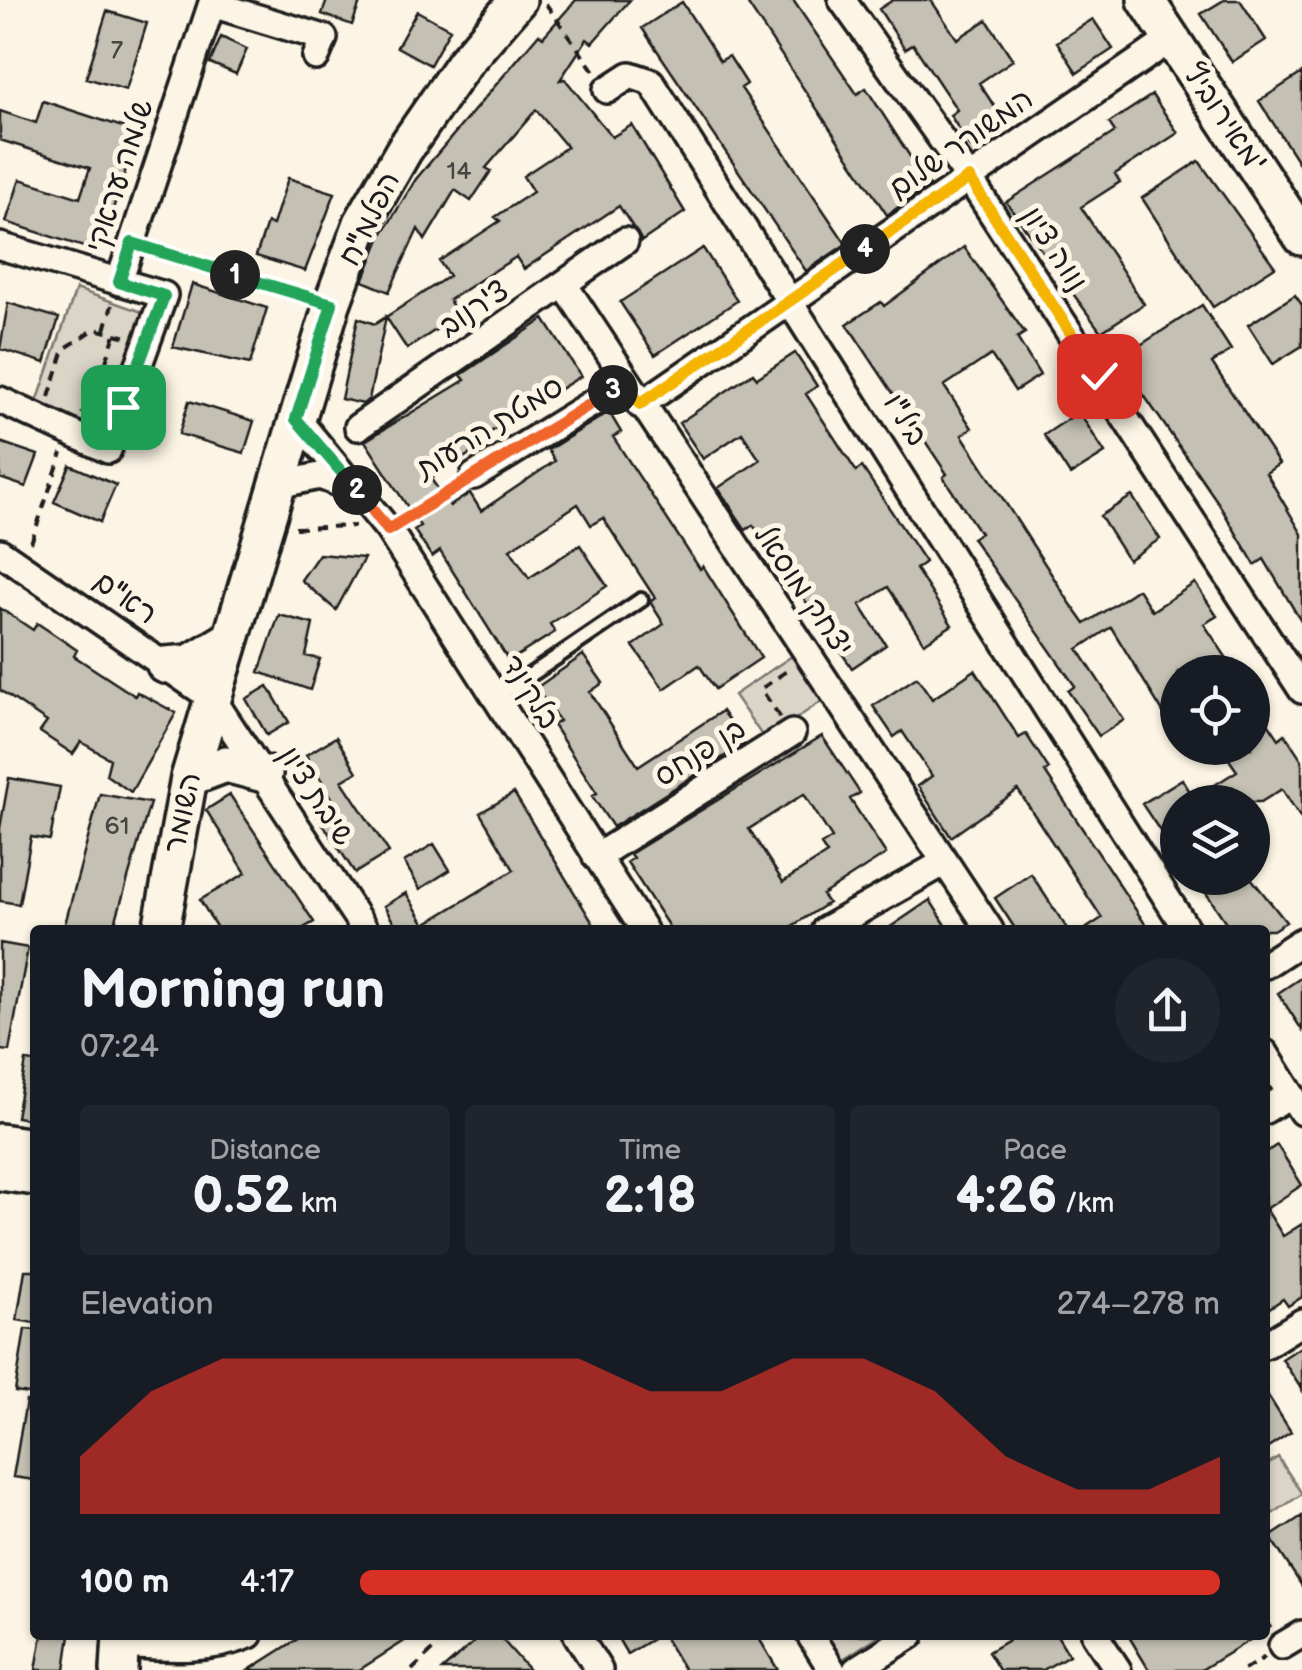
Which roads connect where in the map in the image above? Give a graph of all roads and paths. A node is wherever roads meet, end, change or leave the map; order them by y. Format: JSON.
{"nodes":[{"id":1,"x":518,"y":0,"type":"edge"},
{"id":2,"x":544,"y":0,"type":"edge"},
{"id":3,"x":842,"y":0,"type":"edge"},
{"id":4,"x":1146,"y":0,"type":"edge"},
{"id":5,"x":212,"y":2,"type":"edge"},
{"id":6,"x":1171,"y":39,"type":"junction"},
{"id":7,"x":316,"y":57,"type":"dead end"},
{"id":8,"x":607,"y":90,"type":"joint"},
{"id":9,"x":969,"y":178,"type":"junction"},
{"id":10,"x":1302,"y":236,"type":"edge"},
{"id":11,"x":624,"y":241,"type":"dead end"},
{"id":12,"x":132,"y":243,"type":"junction"},
{"id":13,"x":0,"y":246,"type":"edge"},
{"id":14,"x":119,"y":282,"type":"junction"},
{"id":15,"x":564,"y":286,"type":"junction"},
{"id":16,"x":792,"y":300,"type":"junction"},
{"id":17,"x":332,"y":304,"type":"junction"},
{"id":18,"x":104,"y":331,"type":"junction"},
{"id":19,"x":116,"y":332,"type":"junction"},
{"id":20,"x":146,"y":344,"type":"junction"},
{"id":21,"x":632,"y":394,"type":"junction"},
{"id":22,"x":95,"y":396,"type":"junction"},
{"id":23,"x":0,"y":400,"type":"edge"},
{"id":24,"x":123,"y":407,"type":"junction"},
{"id":25,"x":42,"y":419,"type":"junction"},
{"id":26,"x":296,"y":419,"type":"junction"},
{"id":27,"x":358,"y":427,"type":"dead end"},
{"id":28,"x":68,"y":432,"type":"junction"},
{"id":29,"x":474,"y":476,"type":"joint"},
{"id":30,"x":277,"y":485,"type":"junction"},
{"id":31,"x":358,"y":491,"type":"junction"},
{"id":32,"x":388,"y":530,"type":"junction"},
{"id":33,"x":257,"y":551,"type":"junction"},
{"id":34,"x":0,"y":552,"type":"edge"},
{"id":35,"x":23,"y":567,"type":"junction"},
{"id":36,"x":641,"y":600,"type":"dead end"},
{"id":37,"x":230,"y":640,"type":"junction"},
{"id":38,"x":808,"y":656,"type":"junction"},
{"id":39,"x":165,"y":665,"type":"junction"},
{"id":40,"x":1302,"y":690,"type":"edge"},
{"id":41,"x":212,"y":698,"type":"junction"},
{"id":42,"x":495,"y":699,"type":"junction"},
{"id":43,"x":792,"y":733,"type":"joint"},
{"id":44,"x":264,"y":774,"type":"junction"},
{"id":45,"x":189,"y":778,"type":"junction"},
{"id":46,"x":596,"y":857,"type":"junction"},
{"id":47,"x":944,"y":862,"type":"junction"},
{"id":48,"x":162,"y":925,"type":"edge"},
{"id":49,"x":362,"y":925,"type":"edge"},
{"id":50,"x":641,"y":925,"type":"edge"},
{"id":51,"x":834,"y":925,"type":"edge"},
{"id":52,"x":987,"y":925,"type":"edge"},
{"id":53,"x":1185,"y":925,"type":"edge"},
{"id":54,"x":1302,"y":941,"type":"edge"},
{"id":55,"x":1270,"y":962,"type":"edge"},
{"id":56,"x":1270,"y":1061,"type":"edge"},
{"id":57,"x":1296,"y":1103,"type":"edge"},
{"id":58,"x":1270,"y":1109,"type":"edge"},
{"id":59,"x":0,"y":1142,"type":"edge"},
{"id":60,"x":30,"y":1146,"type":"edge"},
{"id":61,"x":0,"y":1172,"type":"edge"},
{"id":62,"x":30,"y":1176,"type":"edge"},
{"id":63,"x":1302,"y":1322,"type":"edge"},
{"id":64,"x":1270,"y":1342,"type":"edge"},
{"id":65,"x":444,"y":1640,"type":"edge"},
{"id":66,"x":580,"y":1640,"type":"edge"},
{"id":67,"x":813,"y":1640,"type":"edge"},
{"id":68,"x":903,"y":1640,"type":"edge"},
{"id":69,"x":1098,"y":1640,"type":"edge"},
{"id":70,"x":120,"y":1650,"type":"edge"},
{"id":71,"x":235,"y":1650,"type":"edge"},
{"id":72,"x":412,"y":1670,"type":"edge"},
{"id":73,"x":599,"y":1670,"type":"edge"},
{"id":74,"x":832,"y":1670,"type":"edge"},
{"id":75,"x":856,"y":1670,"type":"edge"},
{"id":76,"x":1118,"y":1670,"type":"edge"}],
"edges":[{"from":1,"to":17,"type":"street","name":"הפלמ\"ח"},
{"from":2,"to":8,"type":"path"},
{"from":3,"to":9,"type":"street","name":"נווה ציון"},
{"from":4,"to":6,"type":"street","name":"מאירוביץ'"},
{"from":5,"to":7,"type":"street"},
{"from":5,"to":12,"type":"street","name":"שלמה עראקי"},
{"from":6,"to":9,"type":"street","name":"המשורר שלום"},
{"from":6,"to":10,"type":"street","name":"מאירוביץ'"},
{"from":8,"to":16,"type":"street","name":"ביל\"ו"},
{"from":9,"to":16,"type":"street","name":"המשורר שלום"},
{"from":9,"to":40,"type":"street","name":"נווה ציון"},
{"from":11,"to":15,"type":"street","name":"צ'רנוב"},
{"from":12,"to":14,"type":"street","name":"שלמה עראקי"},
{"from":12,"to":17,"type":"path"},
{"from":13,"to":14,"type":"street"},
{"from":14,"to":18,"type":"path"},
{"from":14,"to":20,"type":"street","name":"שלמה עראקי"},
{"from":15,"to":21,"type":"street","name":"יצחק מוסאל"},
{"from":15,"to":27,"type":"street","name":"צ'רנוב"},
{"from":16,"to":21,"type":"street","name":"המשורר שלום"},
{"from":16,"to":53,"type":"street","name":"ביל\"ו"},
{"from":17,"to":26,"type":"street","name":"הפלמ\"ח"},
{"from":18,"to":19,"type":"path"},
{"from":18,"to":25,"type":"path"},
{"from":19,"to":20,"type":"path"},
{"from":19,"to":22,"type":"path"},
{"from":20,"to":24,"type":"street","name":"שלמה עראקי"},
{"from":21,"to":29,"type":"street","name":"סמטת הרעות"},
{"from":21,"to":38,"type":"street","name":"יצחק מוסאל"},
{"from":22,"to":24,"type":"path"},
{"from":22,"to":28,"type":"path"},
{"from":23,"to":25,"type":"street"},
{"from":24,"to":28,"type":"street","name":"שלמה עראקי"},
{"from":25,"to":28,"type":"street"},
{"from":26,"to":30,"type":"street","name":"הפלמ\"ח"},
{"from":26,"to":31,"type":"street","name":"בלקינד"},
{"from":28,"to":35,"type":"path"},
{"from":29,"to":32,"type":"path","name":"סמטת הרעות"},
{"from":30,"to":31,"type":"street"},
{"from":30,"to":33,"type":"street","name":"הפלמ\"ח"},
{"from":31,"to":32,"type":"street","name":"בלקינד"},
{"from":32,"to":33,"type":"path"},
{"from":32,"to":42,"type":"street","name":"בלקינד"},
{"from":33,"to":37,"type":"street","name":"הפלמ\"ח"},
{"from":34,"to":35,"type":"street","name":"רא\"ם"},
{"from":35,"to":39,"type":"street","name":"רא\"ם"},
{"from":36,"to":42,"type":"lane"},
{"from":37,"to":39,"type":"street"},
{"from":37,"to":41,"type":"street","name":"הפלמ\"ח"},
{"from":38,"to":43,"type":"path"},
{"from":38,"to":47,"type":"street","name":"יצחק מוסאל"},
{"from":39,"to":41,"type":"street","name":"רא\"ם"},
{"from":41,"to":44,"type":"street","name":"שיבת ציון"},
{"from":41,"to":45,"type":"street","name":"השומר"},
{"from":42,"to":46,"type":"street","name":"בלקינד"},
{"from":43,"to":46,"type":"street","name":"בן פנחס"},
{"from":44,"to":45,"type":"street"},
{"from":44,"to":49,"type":"street","name":"שיבת ציון"},
{"from":45,"to":48,"type":"street","name":"השומר"},
{"from":46,"to":50,"type":"street","name":"בלקינד"},
{"from":47,"to":51,"type":"street"},
{"from":47,"to":52,"type":"street","name":"יצחק מוסאל"},
{"from":54,"to":55,"type":"street"},
{"from":56,"to":57,"type":"street"},
{"from":57,"to":58,"type":"street"},
{"from":59,"to":60,"type":"street"},
{"from":61,"to":62,"type":"street"},
{"from":63,"to":64,"type":"street"},
{"from":65,"to":72,"type":"path"},
{"from":66,"to":73,"type":"street"},
{"from":67,"to":74,"type":"street"},
{"from":68,"to":75,"type":"street"},
{"from":69,"to":76,"type":"street"},
{"from":70,"to":71,"type":"street"}]}
